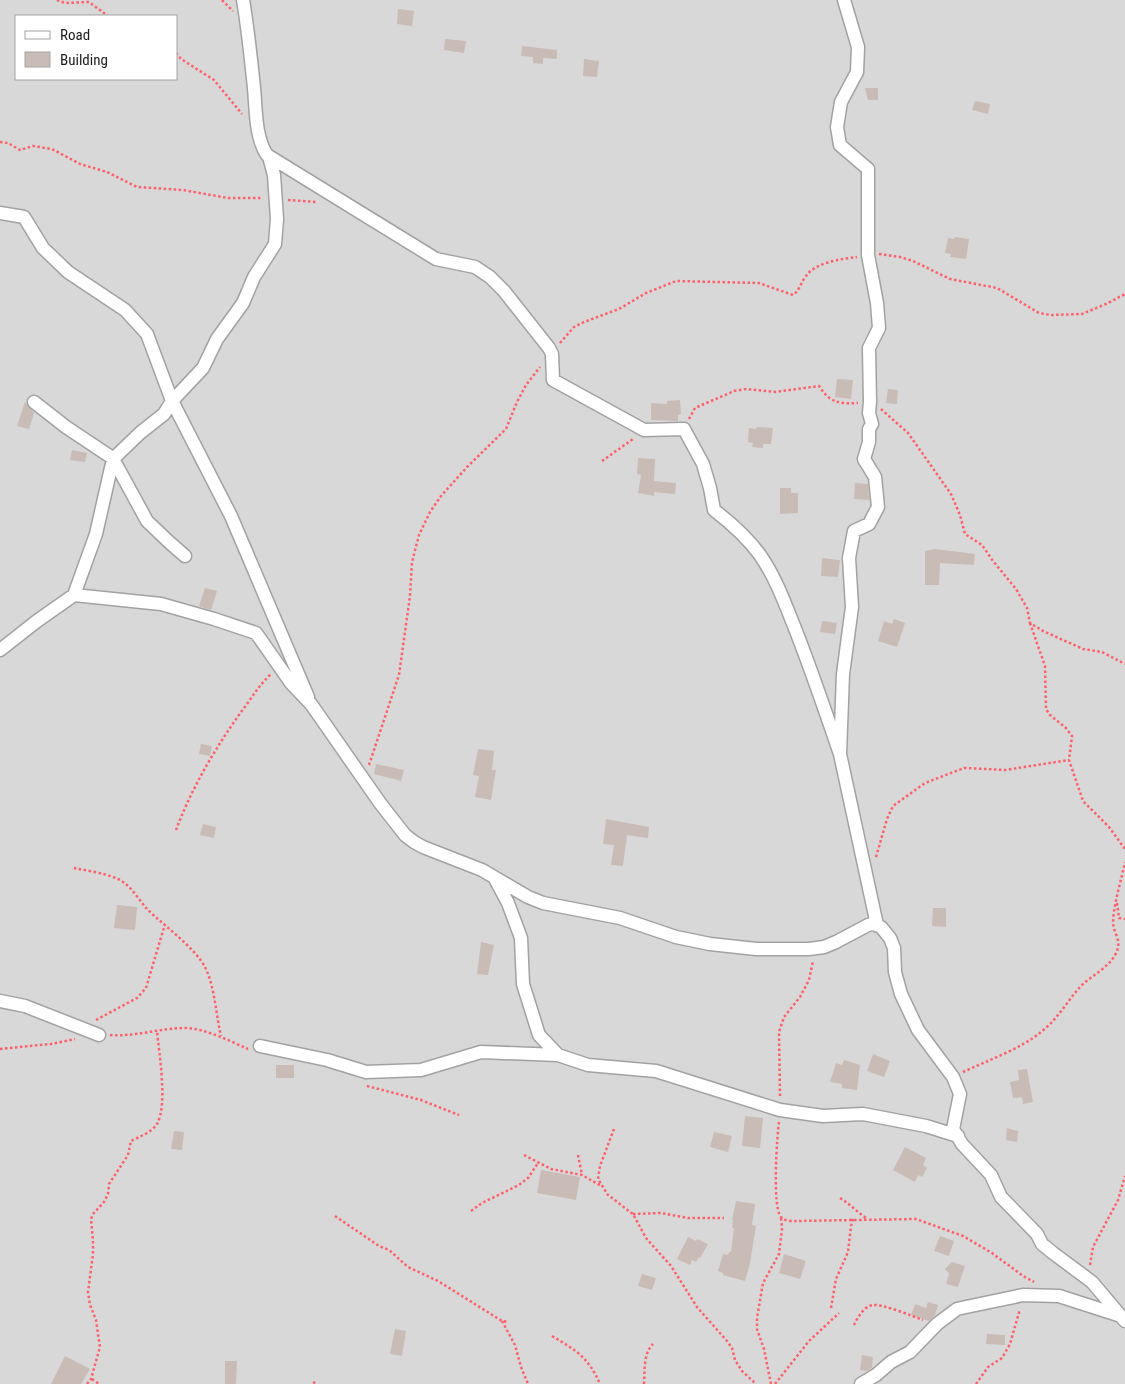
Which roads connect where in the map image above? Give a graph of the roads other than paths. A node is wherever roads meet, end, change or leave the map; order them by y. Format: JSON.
{"nodes":[{"id":1,"x":243,"y":0,"type":"edge"},
{"id":2,"x":844,"y":0,"type":"edge"},
{"id":3,"x":270,"y":157,"type":"junction"},
{"id":4,"x":0,"y":213,"type":"edge"},
{"id":5,"x":172,"y":401,"type":"junction"},
{"id":6,"x":34,"y":402,"type":"dead end"},
{"id":7,"x":112,"y":459,"type":"junction"},
{"id":8,"x":185,"y":556,"type":"dead end"},
{"id":9,"x":74,"y":595,"type":"junction"},
{"id":10,"x":0,"y":650,"type":"edge"},
{"id":11,"x":311,"y":704,"type":"junction"},
{"id":12,"x":840,"y":754,"type":"junction"},
{"id":13,"x":494,"y":875,"type":"junction"},
{"id":14,"x":877,"y":925,"type":"junction"},
{"id":15,"x":0,"y":1002,"type":"edge"},
{"id":16,"x":99,"y":1035,"type":"road end"},
{"id":17,"x":260,"y":1046,"type":"dead end"},
{"id":18,"x":558,"y":1056,"type":"junction"},
{"id":19,"x":958,"y":1136,"type":"junction"},
{"id":20,"x":1122,"y":1318,"type":"edge"},
{"id":21,"x":861,"y":1384,"type":"edge"}],
"edges":[{"from":1,"to":3,"type":"street"},
{"from":2,"to":12,"type":"street"},
{"from":3,"to":5,"type":"street"},
{"from":3,"to":12,"type":"street"},
{"from":4,"to":5,"type":"street"},
{"from":5,"to":7,"type":"street"},
{"from":5,"to":11,"type":"street"},
{"from":6,"to":7,"type":"street"},
{"from":7,"to":8,"type":"street"},
{"from":7,"to":9,"type":"street"},
{"from":9,"to":10,"type":"street"},
{"from":9,"to":11,"type":"street"},
{"from":11,"to":13,"type":"street"},
{"from":12,"to":14,"type":"street"},
{"from":13,"to":14,"type":"street"},
{"from":13,"to":18,"type":"street"},
{"from":14,"to":19,"type":"street"},
{"from":15,"to":16,"type":"street"},
{"from":17,"to":18,"type":"street"},
{"from":18,"to":19,"type":"street"},
{"from":19,"to":20,"type":"street"},
{"from":20,"to":21,"type":"street"}]}
